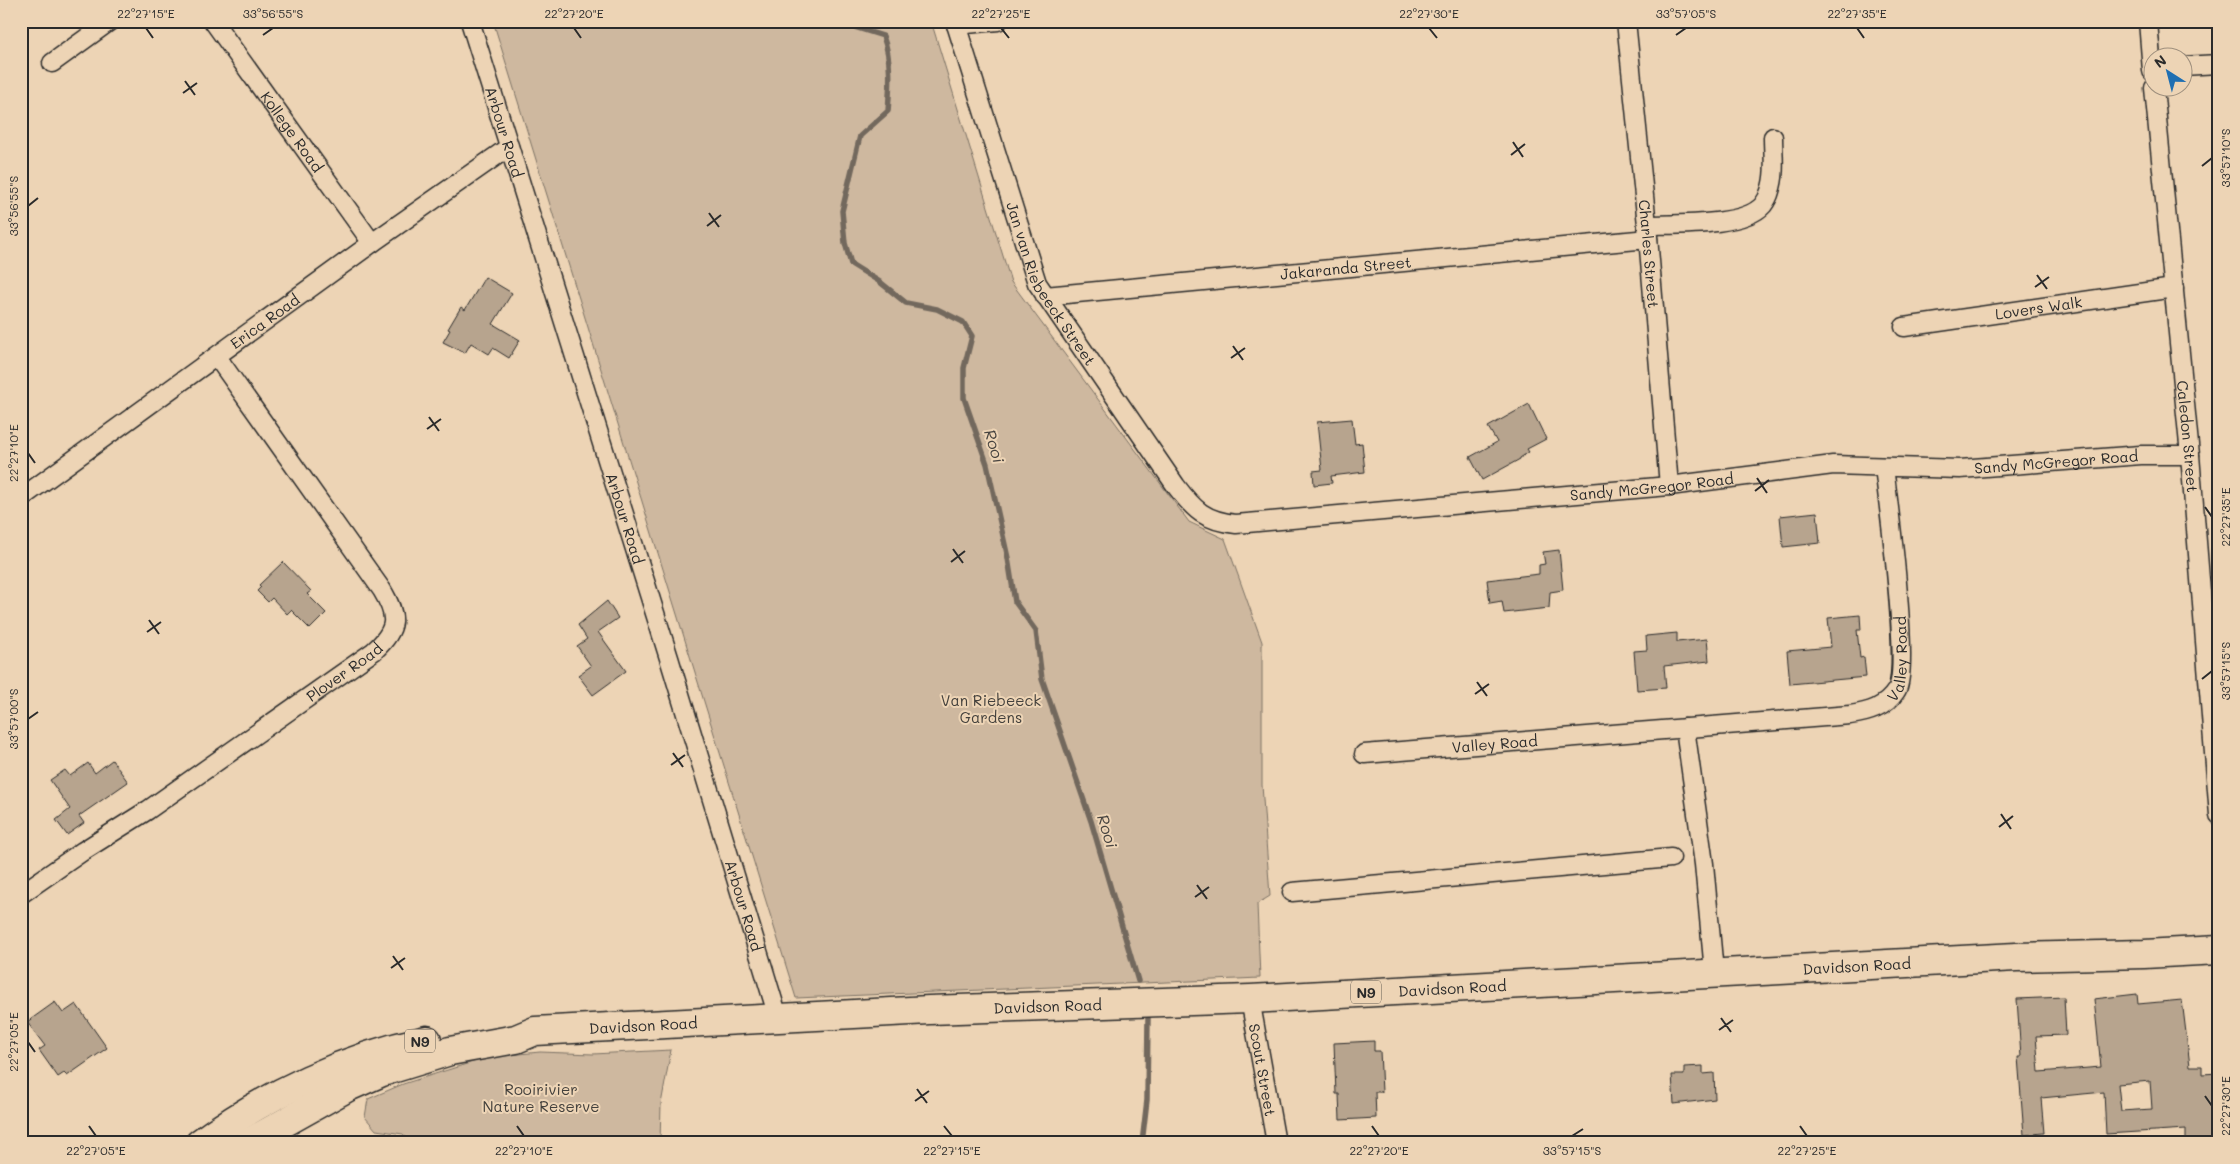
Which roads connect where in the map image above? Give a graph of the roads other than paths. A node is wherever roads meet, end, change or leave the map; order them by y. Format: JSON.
{"nodes":[{"id":1,"x":110,"y":21,"type":"edge"},
{"id":2,"x":213,"y":21,"type":"edge"},
{"id":3,"x":470,"y":21,"type":"edge"},
{"id":4,"x":998,"y":21,"type":"edge"},
{"id":5,"x":1626,"y":21,"type":"edge"},
{"id":6,"x":2148,"y":21,"type":"edge"},
{"id":7,"x":955,"y":23,"type":"edge"},
{"id":8,"x":2150,"y":48,"type":"edge"},
{"id":9,"x":52,"y":63,"type":"dead end"},
{"id":10,"x":2219,"y":64,"type":"edge"},
{"id":11,"x":2192,"y":65,"type":"edge"},
{"id":12,"x":2155,"y":98,"type":"edge"},
{"id":13,"x":1773,"y":137,"type":"dead end"},
{"id":14,"x":509,"y":147,"type":"junction"},
{"id":15,"x":1648,"y":232,"type":"junction"},
{"id":16,"x":372,"y":243,"type":"junction"},
{"id":17,"x":2174,"y":288,"type":"junction"},
{"id":18,"x":1045,"y":296,"type":"junction"},
{"id":19,"x":1904,"y":327,"type":"dead end"},
{"id":20,"x":217,"y":358,"type":"junction"},
{"id":21,"x":2190,"y":455,"type":"junction"},
{"id":22,"x":1884,"y":467,"type":"junction"},
{"id":23,"x":1669,"y":486,"type":"junction"},
{"id":24,"x":21,"y":498,"type":"edge"},
{"id":25,"x":1204,"y":516,"type":"joint"},
{"id":26,"x":1685,"y":728,"type":"junction"},
{"id":27,"x":1364,"y":754,"type":"dead end"},
{"id":28,"x":2219,"y":814,"type":"edge"},
{"id":29,"x":1671,"y":858,"type":"dead end"},
{"id":30,"x":1292,"y":892,"type":"dead end"},
{"id":31,"x":21,"y":894,"type":"edge"},
{"id":32,"x":2219,"y":950,"type":"edge"},
{"id":33,"x":1714,"y":972,"type":"junction"},
{"id":34,"x":1250,"y":998,"type":"junction"},
{"id":35,"x":778,"y":1017,"type":"junction"},
{"id":36,"x":535,"y":1031,"type":"junction"},
{"id":37,"x":200,"y":1143,"type":"edge"},
{"id":38,"x":248,"y":1143,"type":"edge"},
{"id":39,"x":1276,"y":1143,"type":"edge"}],
"edges":[{"from":1,"to":9,"type":"street"},
{"from":2,"to":16,"type":"street","name":"Kollege Road"},
{"from":3,"to":14,"type":"street","name":"Arbour Road"},
{"from":4,"to":7,"type":"street"},
{"from":5,"to":15,"type":"street","name":"Charles Street"},
{"from":6,"to":8,"type":"street"},
{"from":7,"to":18,"type":"street","name":"Jan van Riebeeck Street"},
{"from":10,"to":11,"type":"street"},
{"from":12,"to":17,"type":"street","name":"Caledon Street"},
{"from":13,"to":15,"type":"street","name":"Jakaranda Street"},
{"from":14,"to":16,"type":"street","name":"Erica Road"},
{"from":14,"to":35,"type":"street","name":"Arbour Road"},
{"from":15,"to":18,"type":"street","name":"Jakaranda Street"},
{"from":15,"to":23,"type":"street","name":"Charles Street"},
{"from":16,"to":20,"type":"street","name":"Erica Road"},
{"from":17,"to":19,"type":"street","name":"Lovers Walk"},
{"from":17,"to":21,"type":"street","name":"Caledon Street"},
{"from":18,"to":25,"type":"street","name":"Jan van Riebeeck Street"},
{"from":20,"to":24,"type":"street","name":"Erica Road"},
{"from":20,"to":31,"type":"street","name":"Plover Road"},
{"from":21,"to":22,"type":"street","name":"Sandy McGregor Road"},
{"from":21,"to":28,"type":"street","name":"Caledon Street"},
{"from":22,"to":23,"type":"street","name":"Sandy McGregor Road"},
{"from":22,"to":26,"type":"street","name":"Valley Road"},
{"from":23,"to":25,"type":"street","name":"Sandy McGregor Road"},
{"from":26,"to":27,"type":"street","name":"Valley Road"},
{"from":26,"to":33,"type":"street"},
{"from":29,"to":30,"type":"street"},
{"from":32,"to":33,"type":"highway","name":"Davidson Road","number":"N9"},
{"from":33,"to":34,"type":"highway","name":"Davidson Road","number":"N9"},
{"from":34,"to":35,"type":"highway","name":"Davidson Road","number":"N9"},
{"from":34,"to":39,"type":"street","name":"Scout Street"},
{"from":35,"to":36,"type":"highway","name":"Davidson Road","number":"N9"},
{"from":36,"to":37,"type":"highway","name":"Davidson Road","number":"N9"},
{"from":36,"to":38,"type":"highway","name":"Davidson Road","number":"N9"}]}
